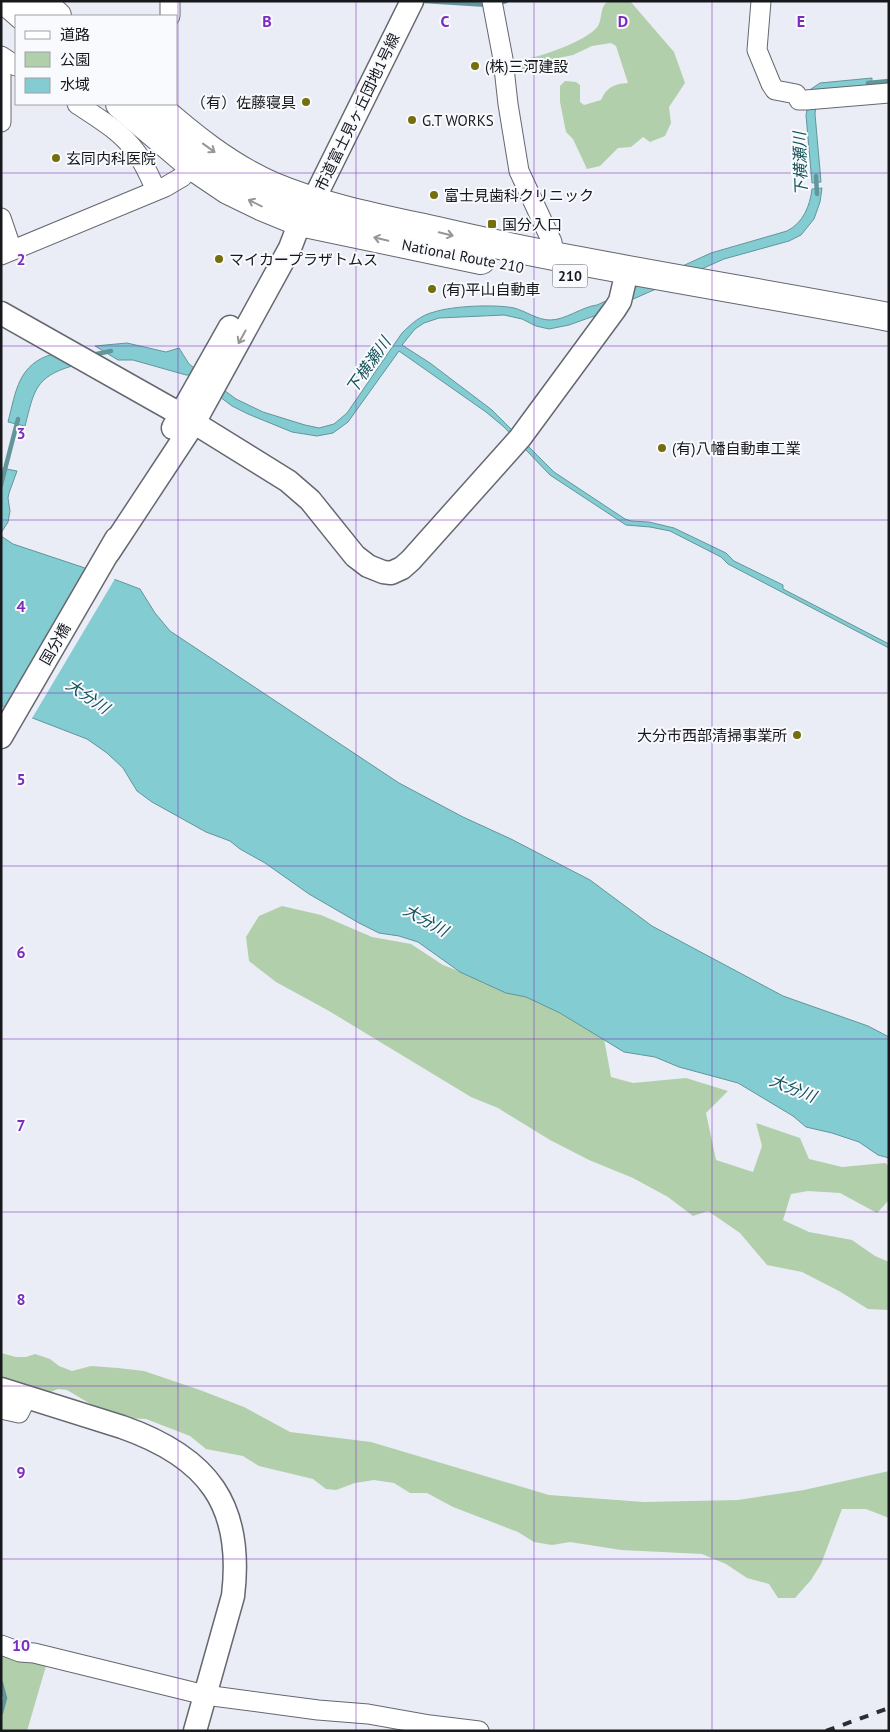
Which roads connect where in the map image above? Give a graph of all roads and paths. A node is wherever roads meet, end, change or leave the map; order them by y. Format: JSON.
{"nodes":[{"id":1,"x":6,"y":1,"type":"edge"},
{"id":2,"x":40,"y":1,"type":"edge"},
{"id":3,"x":170,"y":1,"type":"edge"},
{"id":4,"x":412,"y":1,"type":"edge"},
{"id":5,"x":761,"y":1,"type":"edge"},
{"id":6,"x":492,"y":5,"type":"edge"},
{"id":7,"x":22,"y":15,"type":"edge"},
{"id":8,"x":56,"y":15,"type":"edge"},
{"id":9,"x":170,"y":15,"type":"edge"},
{"id":10,"x":5,"y":63,"type":"edge"},
{"id":11,"x":889,"y":94,"type":"edge"},
{"id":12,"x":79,"y":105,"type":"edge"},
{"id":13,"x":121,"y":105,"type":"edge"},
{"id":14,"x":158,"y":105,"type":"edge"},
{"id":15,"x":1,"y":122,"type":"edge"},
{"id":16,"x":192,"y":166,"type":"junction"},
{"id":17,"x":156,"y":190,"type":"junction"},
{"id":18,"x":307,"y":212,"type":"junction"},
{"id":19,"x":1,"y":218,"type":"edge"},
{"id":20,"x":7,"y":252,"type":"edge"},
{"id":21,"x":554,"y":256,"type":"junction"},
{"id":22,"x":624,"y":284,"type":"junction"},
{"id":23,"x":844,"y":308,"type":"junction"},
{"id":24,"x":1,"y":313,"type":"edge"},
{"id":25,"x":889,"y":317,"type":"edge"},
{"id":26,"x":203,"y":391,"type":"joint"},
{"id":27,"x":187,"y":419,"type":"junction"},
{"id":28,"x":1,"y":737,"type":"edge"},
{"id":29,"x":1,"y":1390,"type":"edge"},
{"id":30,"x":27,"y":1397,"type":"junction"},
{"id":31,"x":1,"y":1409,"type":"edge"},
{"id":32,"x":1,"y":1645,"type":"edge"},
{"id":33,"x":205,"y":1695,"type":"junction"},
{"id":34,"x":195,"y":1731,"type":"edge"},
{"id":35,"x":478,"y":1731,"type":"edge"}],
"edges":[{"from":1,"to":7,"type":"highway"},
{"from":2,"to":8,"type":"highway"},
{"from":3,"to":9,"type":"street"},
{"from":4,"to":18,"type":"street","name":"市道富士見ヶ丘団地1号線"},
{"from":5,"to":11,"type":"street"},
{"from":6,"to":21,"type":"street"},
{"from":10,"to":15,"type":"street"},
{"from":12,"to":17,"type":"street"},
{"from":13,"to":16,"type":"highway","name":"National Route 210","number":"210"},
{"from":14,"to":18,"type":"highway","name":"National Route 210","number":"210","one_way":true},
{"from":16,"to":17,"type":"street"},
{"from":18,"to":16,"type":"highway","name":"National Route 210","number":"210","one_way":true},
{"from":17,"to":20,"type":"street"},
{"from":18,"to":21,"type":"highway","name":"National Route 210","number":"210","one_way":true},
{"from":22,"to":18,"type":"highway","name":"National Route 210","number":"210","one_way":true},
{"from":18,"to":26,"type":"street","name":"市道富士見ヶ丘団地1号線"},
{"from":19,"to":20,"type":"street"},
{"from":21,"to":23,"type":"highway","name":"National Route 210","number":"210"},
{"from":22,"to":23,"type":"highway","name":"National Route 210","number":"210"},
{"from":22,"to":27,"type":"street"},
{"from":23,"to":25,"type":"highway","name":"National Route 210","number":"210"},
{"from":24,"to":27,"type":"street"},
{"from":26,"to":27,"type":"street","name":"国分橋"},
{"from":27,"to":28,"type":"street","name":"国分橋"},
{"from":29,"to":30,"type":"street"},
{"from":30,"to":31,"type":"street"},
{"from":30,"to":33,"type":"street"},
{"from":32,"to":33,"type":"street"},
{"from":33,"to":34,"type":"street"},
{"from":33,"to":35,"type":"street"}]}
